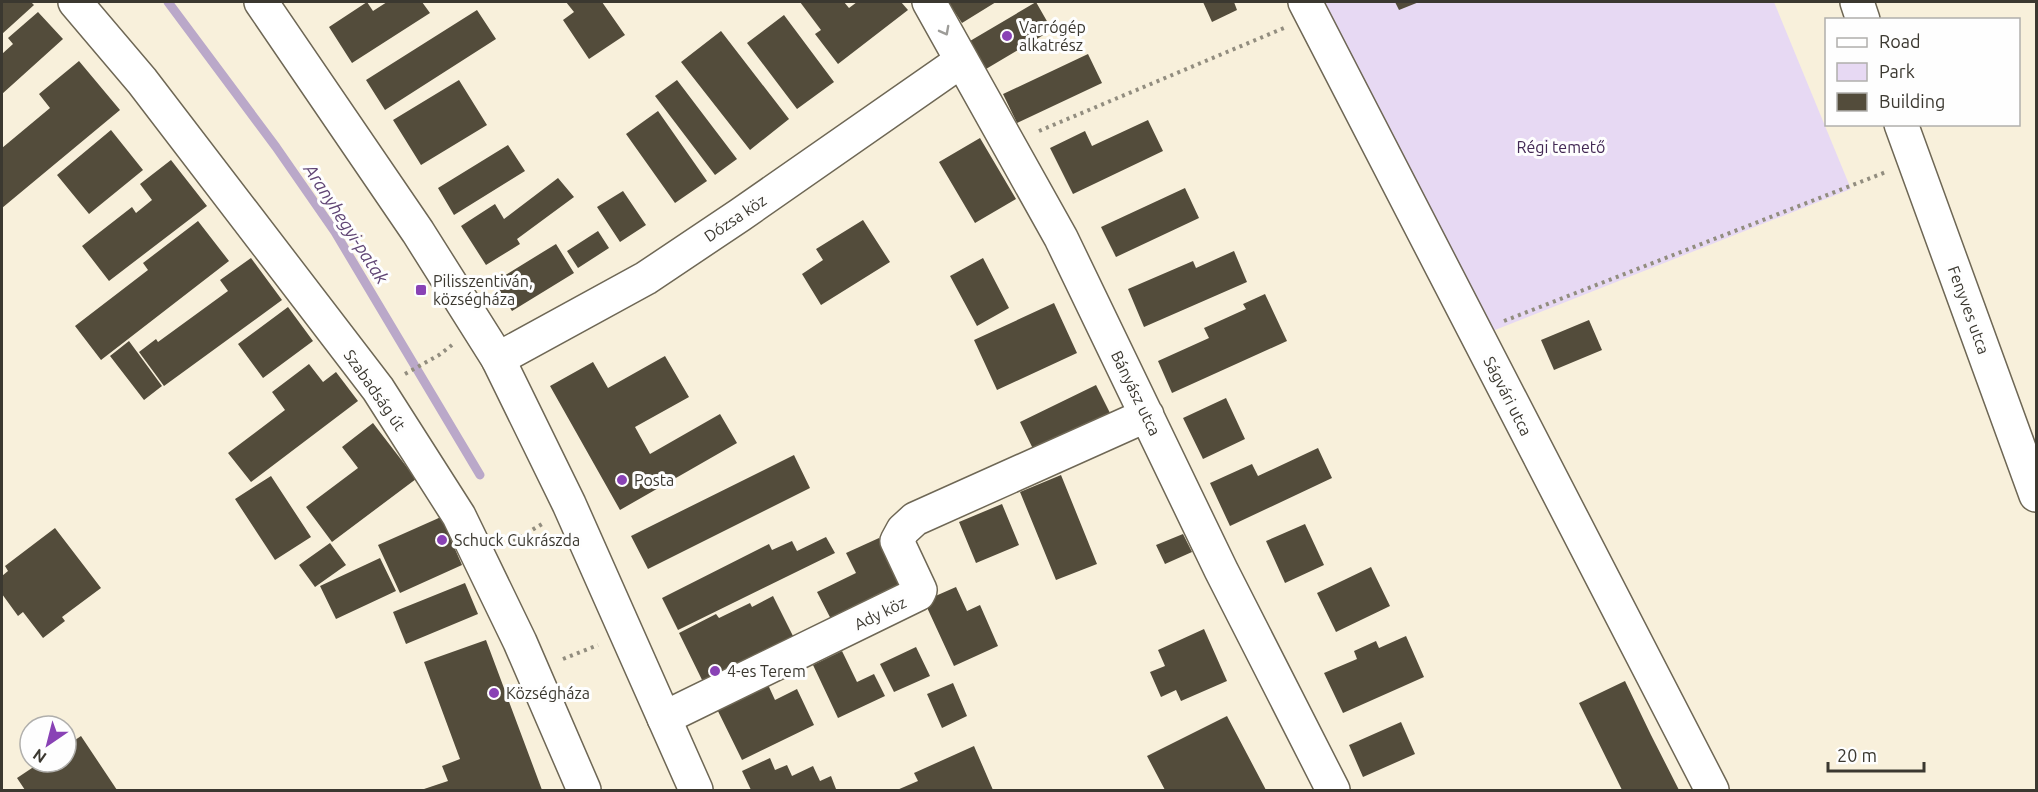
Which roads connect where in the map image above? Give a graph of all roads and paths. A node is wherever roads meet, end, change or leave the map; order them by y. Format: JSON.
{"nodes":[{"id":1,"x":75,"y":2,"type":"edge"},
{"id":2,"x":261,"y":2,"type":"edge"},
{"id":3,"x":929,"y":2,"type":"edge"},
{"id":4,"x":1305,"y":2,"type":"edge"},
{"id":5,"x":1857,"y":2,"type":"edge"},
{"id":6,"x":101,"y":16,"type":"edge"},
{"id":7,"x":1862,"y":18,"type":"edge"},
{"id":8,"x":1275,"y":32,"type":"dead end"},
{"id":9,"x":961,"y":61,"type":"junction"},
{"id":10,"x":1902,"y":126,"type":"edge"},
{"id":11,"x":1008,"y":144,"type":"junction"},
{"id":12,"x":1914,"y":161,"type":"junction"},
{"id":13,"x":1476,"y":333,"type":"junction"},
{"id":14,"x":439,"y":355,"type":"dead end"},
{"id":15,"x":498,"y":359,"type":"junction"},
{"id":16,"x":408,"y":373,"type":"dead end"},
{"id":17,"x":1147,"y":415,"type":"junction"},
{"id":18,"x":2037,"y":495,"type":"edge"},
{"id":19,"x":536,"y":529,"type":"dead end"},
{"id":20,"x":504,"y":546,"type":"dead end"},
{"id":21,"x":591,"y":648,"type":"dead end"},
{"id":22,"x":562,"y":659,"type":"dead end"},
{"id":23,"x":664,"y":718,"type":"junction"},
{"id":24,"x":584,"y":790,"type":"edge"},
{"id":25,"x":696,"y":790,"type":"edge"},
{"id":26,"x":1333,"y":790,"type":"edge"},
{"id":27,"x":1712,"y":790,"type":"edge"}],
"edges":[{"from":1,"to":6,"type":"street","name":"Szabadság út"},
{"from":2,"to":15,"type":"street"},
{"from":3,"to":9,"type":"street","name":"Bányász utca","one_way":true},
{"from":4,"to":13,"type":"street","name":"Ságvári utca"},
{"from":5,"to":7,"type":"street"},
{"from":6,"to":24,"type":"street","name":"Szabadság út"},
{"from":8,"to":11,"type":"path"},
{"from":9,"to":11,"type":"street","name":"Bányász utca"},
{"from":9,"to":15,"type":"street","name":"Dózsa köz"},
{"from":10,"to":12,"type":"street","name":"Fenyves utca"},
{"from":11,"to":17,"type":"street","name":"Bányász utca"},
{"from":12,"to":13,"type":"path"},
{"from":12,"to":18,"type":"street","name":"Fenyves utca"},
{"from":13,"to":27,"type":"street","name":"Ságvári utca"},
{"from":14,"to":16,"type":"path"},
{"from":15,"to":23,"type":"street"},
{"from":17,"to":23,"type":"street","name":"Ady köz"},
{"from":17,"to":26,"type":"street","name":"Bányász utca"},
{"from":19,"to":20,"type":"path"},
{"from":21,"to":22,"type":"path"},
{"from":23,"to":25,"type":"street"}]}
